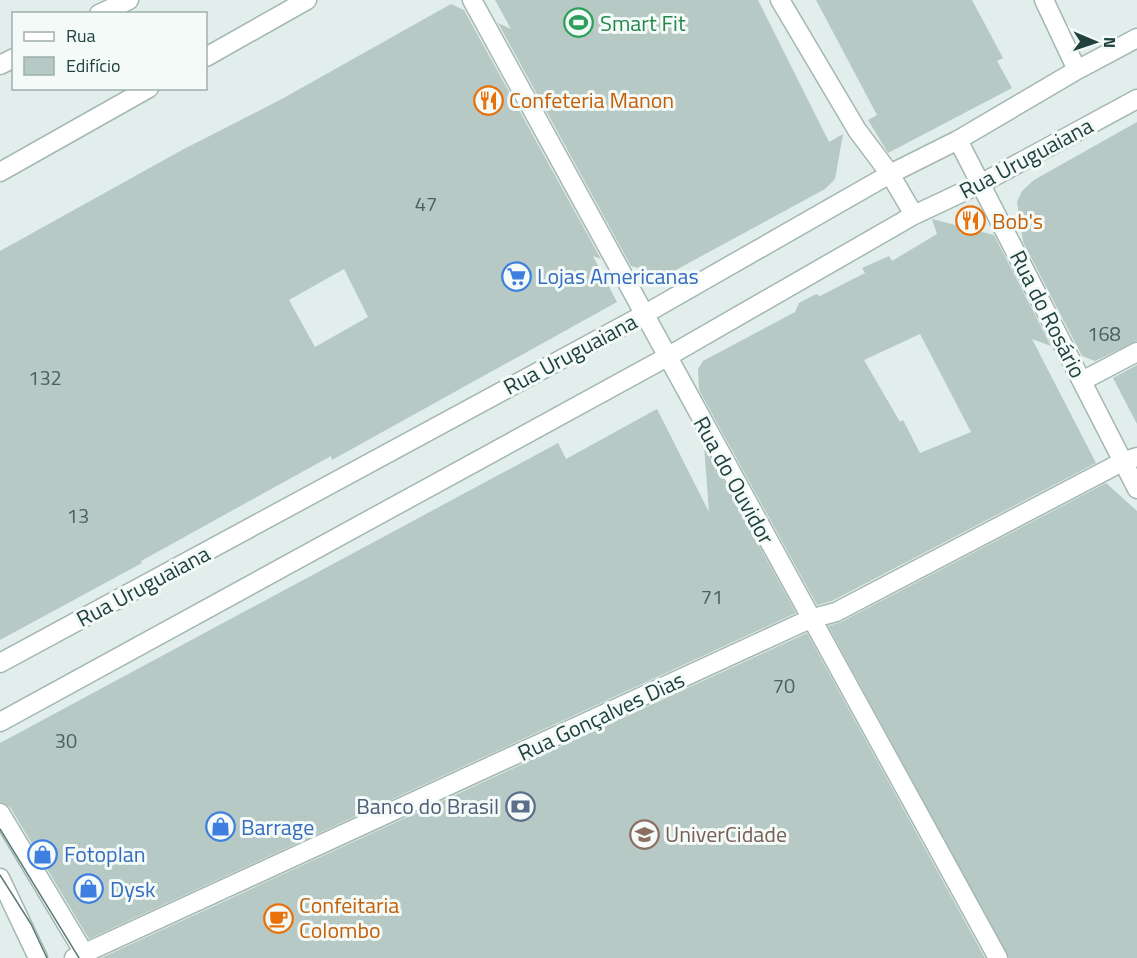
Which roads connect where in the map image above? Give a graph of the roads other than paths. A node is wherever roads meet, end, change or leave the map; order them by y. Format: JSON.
{"nodes":[{"id":1,"x":129,"y":0,"type":"edge"},
{"id":2,"x":306,"y":0,"type":"edge"},
{"id":3,"x":472,"y":0,"type":"edge"},
{"id":4,"x":780,"y":0,"type":"edge"},
{"id":5,"x":1044,"y":0,"type":"edge"},
{"id":6,"x":103,"y":12,"type":"edge"},
{"id":7,"x":1137,"y":38,"type":"edge"},
{"id":8,"x":207,"y":56,"type":"edge"},
{"id":9,"x":1077,"y":70,"type":"junction"},
{"id":10,"x":144,"y":90,"type":"edge"},
{"id":11,"x":1137,"y":99,"type":"edge"},
{"id":12,"x":958,"y":140,"type":"junction"},
{"id":13,"x":0,"y":172,"type":"edge"},
{"id":14,"x":890,"y":174,"type":"junction"},
{"id":15,"x":982,"y":183,"type":"junction"},
{"id":16,"x":914,"y":215,"type":"junction"},
{"id":17,"x":645,"y":314,"type":"junction"},
{"id":18,"x":1137,"y":352,"type":"edge"},
{"id":19,"x":667,"y":357,"type":"junction"},
{"id":20,"x":1082,"y":381,"type":"junction"},
{"id":21,"x":1130,"y":459,"type":"edge"},
{"id":22,"x":1137,"y":489,"type":"edge"},
{"id":23,"x":810,"y":620,"type":"junction"},
{"id":24,"x":0,"y":663,"type":"edge"},
{"id":25,"x":0,"y":722,"type":"edge"},
{"id":26,"x":0,"y":813,"type":"edge"},
{"id":27,"x":0,"y":878,"type":"edge"},
{"id":28,"x":82,"y":956,"type":"edge"},
{"id":29,"x":38,"y":958,"type":"edge"},
{"id":30,"x":998,"y":958,"type":"edge"}],
"edges":[{"from":1,"to":6,"type":"street"},
{"from":2,"to":8,"type":"street"},
{"from":3,"to":17,"type":"street","name":"Rua do Ouvidor"},
{"from":4,"to":14,"type":"street"},
{"from":5,"to":9,"type":"street"},
{"from":7,"to":9,"type":"street","name":"Rua Uruguaiana"},
{"from":9,"to":12,"type":"street","name":"Rua Uruguaiana"},
{"from":10,"to":13,"type":"street"},
{"from":11,"to":15,"type":"street","name":"Rua Uruguaiana"},
{"from":12,"to":14,"type":"street","name":"Rua Uruguaiana"},
{"from":12,"to":15,"type":"street","name":"Rua do Rosário"},
{"from":14,"to":16,"type":"street"},
{"from":14,"to":17,"type":"street","name":"Rua Uruguaiana"},
{"from":15,"to":16,"type":"street","name":"Rua Uruguaiana"},
{"from":15,"to":20,"type":"street","name":"Rua do Rosário"},
{"from":16,"to":19,"type":"street","name":"Rua Uruguaiana"},
{"from":17,"to":19,"type":"street","name":"Rua do Ouvidor"},
{"from":17,"to":24,"type":"street","name":"Rua Uruguaiana"},
{"from":18,"to":20,"type":"street"},
{"from":19,"to":23,"type":"street","name":"Rua do Ouvidor"},
{"from":19,"to":25,"type":"street","name":"Rua Uruguaiana"},
{"from":20,"to":21,"type":"street","name":"Rua do Rosário"},
{"from":21,"to":22,"type":"street","name":"Rua do Rosário"},
{"from":21,"to":23,"type":"street","name":"Rua Gonçalves Dias"},
{"from":23,"to":28,"type":"street","name":"Rua Gonçalves Dias"},
{"from":23,"to":30,"type":"street","name":"Rua do Ouvidor"},
{"from":26,"to":28,"type":"street"},
{"from":27,"to":29,"type":"street"}]}
